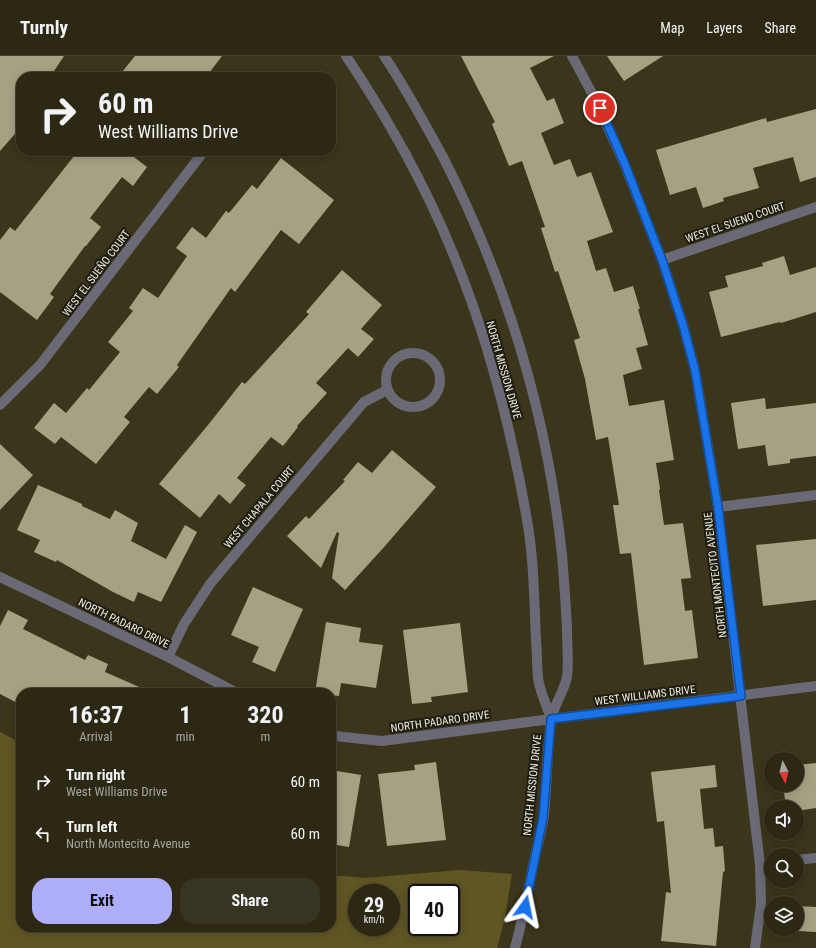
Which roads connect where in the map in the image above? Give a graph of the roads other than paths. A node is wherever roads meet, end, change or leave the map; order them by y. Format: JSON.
{"nodes":[{"id":1,"x":346,"y":56,"type":"edge"},
{"id":2,"x":384,"y":56,"type":"edge"},
{"id":3,"x":572,"y":56,"type":"edge"},
{"id":4,"x":200,"y":156,"type":"edge"},
{"id":5,"x":816,"y":206,"type":"edge"},
{"id":6,"x":662,"y":260,"type":"junction"},
{"id":7,"x":387,"y":390,"type":"junction"},
{"id":8,"x":0,"y":405,"type":"edge"},
{"id":9,"x":816,"y":495,"type":"edge"},
{"id":10,"x":718,"y":507,"type":"junction"},
{"id":11,"x":0,"y":577,"type":"edge"},
{"id":12,"x":168,"y":658,"type":"junction"},
{"id":13,"x":816,"y":686,"type":"edge"},
{"id":14,"x":227,"y":688,"type":"edge"},
{"id":15,"x":741,"y":696,"type":"junction"},
{"id":16,"x":551,"y":719,"type":"junction"},
{"id":17,"x":336,"y":735,"type":"edge"},
{"id":18,"x":816,"y":858,"type":"edge"},
{"id":19,"x":804,"y":859,"type":"edge"},
{"id":20,"x":760,"y":865,"type":"junction"},
{"id":21,"x":764,"y":865,"type":"edge"},
{"id":22,"x":515,"y":948,"type":"edge"},
{"id":23,"x":755,"y":948,"type":"edge"}],
"edges":[{"from":1,"to":16,"type":"street","name":"NORTH MISSION DRIVE"},
{"from":2,"to":16,"type":"street","name":"NORTH MISSION DRIVE"},
{"from":3,"to":6,"type":"street","name":"NORTH MONTECITO AVENUE"},
{"from":4,"to":8,"type":"street","name":"WEST EL SUEÑO COURT"},
{"from":5,"to":6,"type":"street","name":"WEST EL SUENO COURT"},
{"from":6,"to":10,"type":"street","name":"NORTH MONTECITO AVENUE"},
{"from":7,"to":7,"type":"street"},
{"from":7,"to":12,"type":"street","name":"WEST CHAPALA COURT"},
{"from":9,"to":10,"type":"street"},
{"from":10,"to":15,"type":"street","name":"NORTH MONTECITO AVENUE"},
{"from":11,"to":12,"type":"street","name":"NORTH PADARO DRIVE"},
{"from":12,"to":14,"type":"street","name":"NORTH PADARO DRIVE"},
{"from":13,"to":15,"type":"street","name":"WEST WILLIAMS DRIVE"},
{"from":15,"to":16,"type":"street","name":"WEST WILLIAMS DRIVE"},
{"from":15,"to":20,"type":"street","name":"NORTH MONTECITO AVENUE"},
{"from":16,"to":17,"type":"street","name":"NORTH PADARO DRIVE"},
{"from":16,"to":22,"type":"street","name":"NORTH MISSION DRIVE"},
{"from":18,"to":19,"type":"street"},
{"from":20,"to":21,"type":"street"},
{"from":20,"to":23,"type":"street","name":"NORTH MONTECITO AVENUE"}]}
